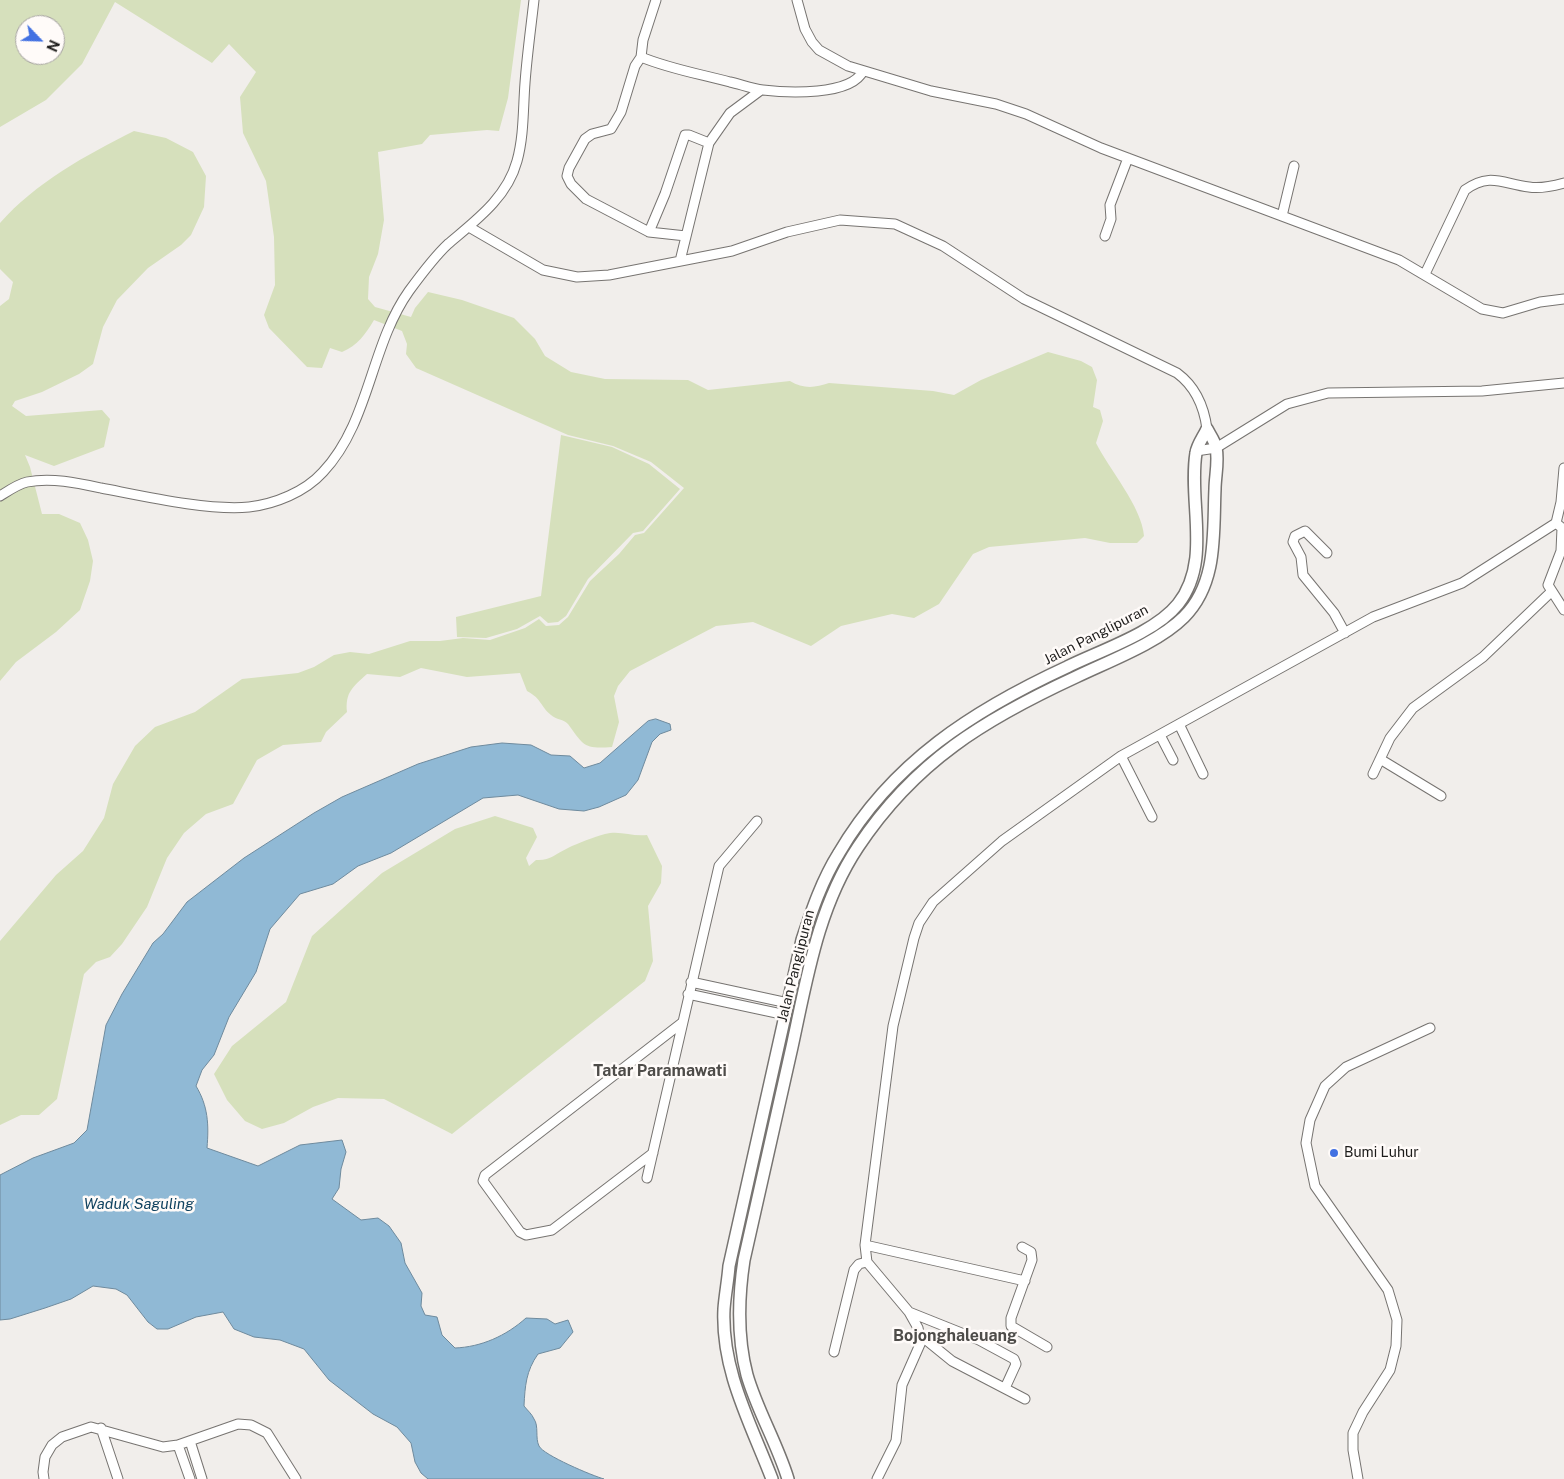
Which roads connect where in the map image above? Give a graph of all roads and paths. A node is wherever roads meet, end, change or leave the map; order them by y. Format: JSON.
{"nodes":[{"id":1,"x":534,"y":0,"type":"edge"},
{"id":2,"x":656,"y":0,"type":"edge"},
{"id":3,"x":797,"y":0,"type":"edge"},
{"id":4,"x":642,"y":57,"type":"junction"},
{"id":5,"x":863,"y":72,"type":"junction"},
{"id":6,"x":761,"y":90,"type":"junction"},
{"id":7,"x":709,"y":143,"type":"junction"},
{"id":8,"x":1128,"y":158,"type":"junction"},
{"id":9,"x":1294,"y":166,"type":"dead end"},
{"id":10,"x":1564,"y":183,"type":"edge"},
{"id":11,"x":1282,"y":216,"type":"junction"},
{"id":12,"x":470,"y":227,"type":"junction"},
{"id":13,"x":649,"y":232,"type":"junction"},
{"id":14,"x":686,"y":236,"type":"junction"},
{"id":15,"x":1105,"y":236,"type":"dead end"},
{"id":16,"x":680,"y":261,"type":"junction"},
{"id":17,"x":1425,"y":274,"type":"junction"},
{"id":18,"x":1564,"y":299,"type":"edge"},
{"id":19,"x":1564,"y":383,"type":"edge"},
{"id":20,"x":1207,"y":429,"type":"junction"},
{"id":21,"x":1216,"y":448,"type":"junction"},
{"id":22,"x":1196,"y":451,"type":"junction"},
{"id":23,"x":1564,"y":468,"type":"edge"},
{"id":24,"x":0,"y":496,"type":"edge"},
{"id":25,"x":1556,"y":523,"type":"junction"},
{"id":26,"x":1328,"y":554,"type":"dead end"},
{"id":27,"x":1552,"y":592,"type":"junction"},
{"id":28,"x":1564,"y":610,"type":"edge"},
{"id":29,"x":1345,"y":633,"type":"junction"},
{"id":30,"x":1027,"y":686,"type":"junction"},
{"id":31,"x":1031,"y":698,"type":"junction"},
{"id":32,"x":1179,"y":724,"type":"junction"},
{"id":33,"x":1160,"y":734,"type":"junction"},
{"id":34,"x":1121,"y":756,"type":"junction"},
{"id":35,"x":1380,"y":759,"type":"junction"},
{"id":36,"x":1173,"y":760,"type":"dead end"},
{"id":37,"x":1203,"y":774,"type":"dead end"},
{"id":38,"x":1373,"y":774,"type":"dead end"},
{"id":39,"x":1441,"y":796,"type":"dead end"},
{"id":40,"x":1152,"y":817,"type":"dead end"},
{"id":41,"x":757,"y":820,"type":"dead end"},
{"id":42,"x":691,"y":982,"type":"junction"},
{"id":43,"x":688,"y":994,"type":"junction"},
{"id":44,"x":787,"y":1009,"type":"junction"},
{"id":45,"x":682,"y":1022,"type":"junction"},
{"id":46,"x":1430,"y":1028,"type":"dead end"},
{"id":47,"x":653,"y":1153,"type":"junction"},
{"id":48,"x":755,"y":1153,"type":"junction"},
{"id":49,"x":767,"y":1156,"type":"junction"},
{"id":50,"x":647,"y":1178,"type":"dead end"},
{"id":51,"x":865,"y":1245,"type":"junction"},
{"id":52,"x":1022,"y":1247,"type":"dead end"},
{"id":53,"x":867,"y":1262,"type":"junction"},
{"id":54,"x":1025,"y":1281,"type":"junction"},
{"id":55,"x":909,"y":1312,"type":"junction"},
{"id":56,"x":920,"y":1335,"type":"junction"},
{"id":57,"x":1047,"y":1347,"type":"dead end"},
{"id":58,"x":834,"y":1352,"type":"dead end"},
{"id":59,"x":1004,"y":1388,"type":"junction"},
{"id":60,"x":1025,"y":1398,"type":"dead end"},
{"id":61,"x":101,"y":1428,"type":"junction"},
{"id":62,"x":190,"y":1441,"type":"junction"},
{"id":63,"x":178,"y":1445,"type":"junction"},
{"id":64,"x":44,"y":1479,"type":"edge"},
{"id":65,"x":118,"y":1479,"type":"edge"},
{"id":66,"x":190,"y":1479,"type":"edge"},
{"id":67,"x":202,"y":1479,"type":"edge"},
{"id":68,"x":296,"y":1479,"type":"edge"},
{"id":69,"x":772,"y":1479,"type":"edge"},
{"id":70,"x":788,"y":1479,"type":"edge"},
{"id":71,"x":877,"y":1479,"type":"edge"},
{"id":72,"x":1358,"y":1479,"type":"edge"}],
"edges":[{"from":1,"to":12,"type":"street"},
{"from":2,"to":4,"type":"street"},
{"from":3,"to":5,"type":"street"},
{"from":4,"to":6,"type":"street"},
{"from":4,"to":13,"type":"street"},
{"from":5,"to":6,"type":"street"},
{"from":5,"to":8,"type":"street"},
{"from":6,"to":7,"type":"street"},
{"from":7,"to":13,"type":"street"},
{"from":7,"to":14,"type":"street"},
{"from":8,"to":11,"type":"street"},
{"from":8,"to":15,"type":"street"},
{"from":9,"to":11,"type":"street"},
{"from":10,"to":17,"type":"street"},
{"from":11,"to":17,"type":"street"},
{"from":12,"to":16,"type":"street"},
{"from":12,"to":24,"type":"street"},
{"from":13,"to":14,"type":"street"},
{"from":14,"to":16,"type":"street"},
{"from":16,"to":20,"type":"street"},
{"from":17,"to":18,"type":"street"},
{"from":19,"to":21,"type":"street"},
{"from":20,"to":21,"type":"main road","name":"Jalan Panglipuran"},
{"from":20,"to":22,"type":"main road","name":"Jalan Panglipuran"},
{"from":21,"to":22,"type":"street"},
{"from":21,"to":31,"type":"main road","name":"Jalan Panglipuran"},
{"from":22,"to":30,"type":"main road","name":"Jalan Panglipuran"},
{"from":23,"to":25,"type":"street"},
{"from":25,"to":27,"type":"street"},
{"from":25,"to":29,"type":"street"},
{"from":26,"to":29,"type":"street"},
{"from":27,"to":28,"type":"street"},
{"from":27,"to":35,"type":"street"},
{"from":29,"to":32,"type":"street"},
{"from":30,"to":31,"type":"main road"},
{"from":30,"to":44,"type":"main road","name":"Jalan Panglipuran"},
{"from":31,"to":49,"type":"main road","name":"Jalan Panglipuran"},
{"from":32,"to":33,"type":"street"},
{"from":32,"to":37,"type":"street"},
{"from":33,"to":34,"type":"street"},
{"from":33,"to":36,"type":"street"},
{"from":34,"to":40,"type":"street"},
{"from":34,"to":51,"type":"street"},
{"from":35,"to":38,"type":"street"},
{"from":35,"to":39,"type":"street"},
{"from":41,"to":42,"type":"street"},
{"from":42,"to":43,"type":"street"},
{"from":42,"to":44,"type":"street"},
{"from":43,"to":44,"type":"street"},
{"from":43,"to":45,"type":"street"},
{"from":44,"to":48,"type":"main road","name":"Jalan Panglipuran"},
{"from":45,"to":47,"type":"street"},
{"from":45,"to":47,"type":"street"},
{"from":46,"to":72,"type":"street"},
{"from":47,"to":50,"type":"street"},
{"from":48,"to":49,"type":"main road"},
{"from":48,"to":69,"type":"main road","name":"Jalan Panglipuran"},
{"from":49,"to":70,"type":"main road","name":"Jalan Panglipuran"},
{"from":51,"to":53,"type":"street"},
{"from":51,"to":54,"type":"street"},
{"from":52,"to":54,"type":"street"},
{"from":53,"to":55,"type":"street"},
{"from":53,"to":58,"type":"street"},
{"from":54,"to":57,"type":"street"},
{"from":55,"to":56,"type":"street"},
{"from":55,"to":59,"type":"street"},
{"from":56,"to":59,"type":"street"},
{"from":56,"to":71,"type":"street"},
{"from":59,"to":60,"type":"street"},
{"from":61,"to":63,"type":"street"},
{"from":61,"to":64,"type":"street"},
{"from":61,"to":65,"type":"street"},
{"from":62,"to":63,"type":"street"},
{"from":62,"to":67,"type":"street"},
{"from":62,"to":68,"type":"street"},
{"from":63,"to":66,"type":"street"}]}
